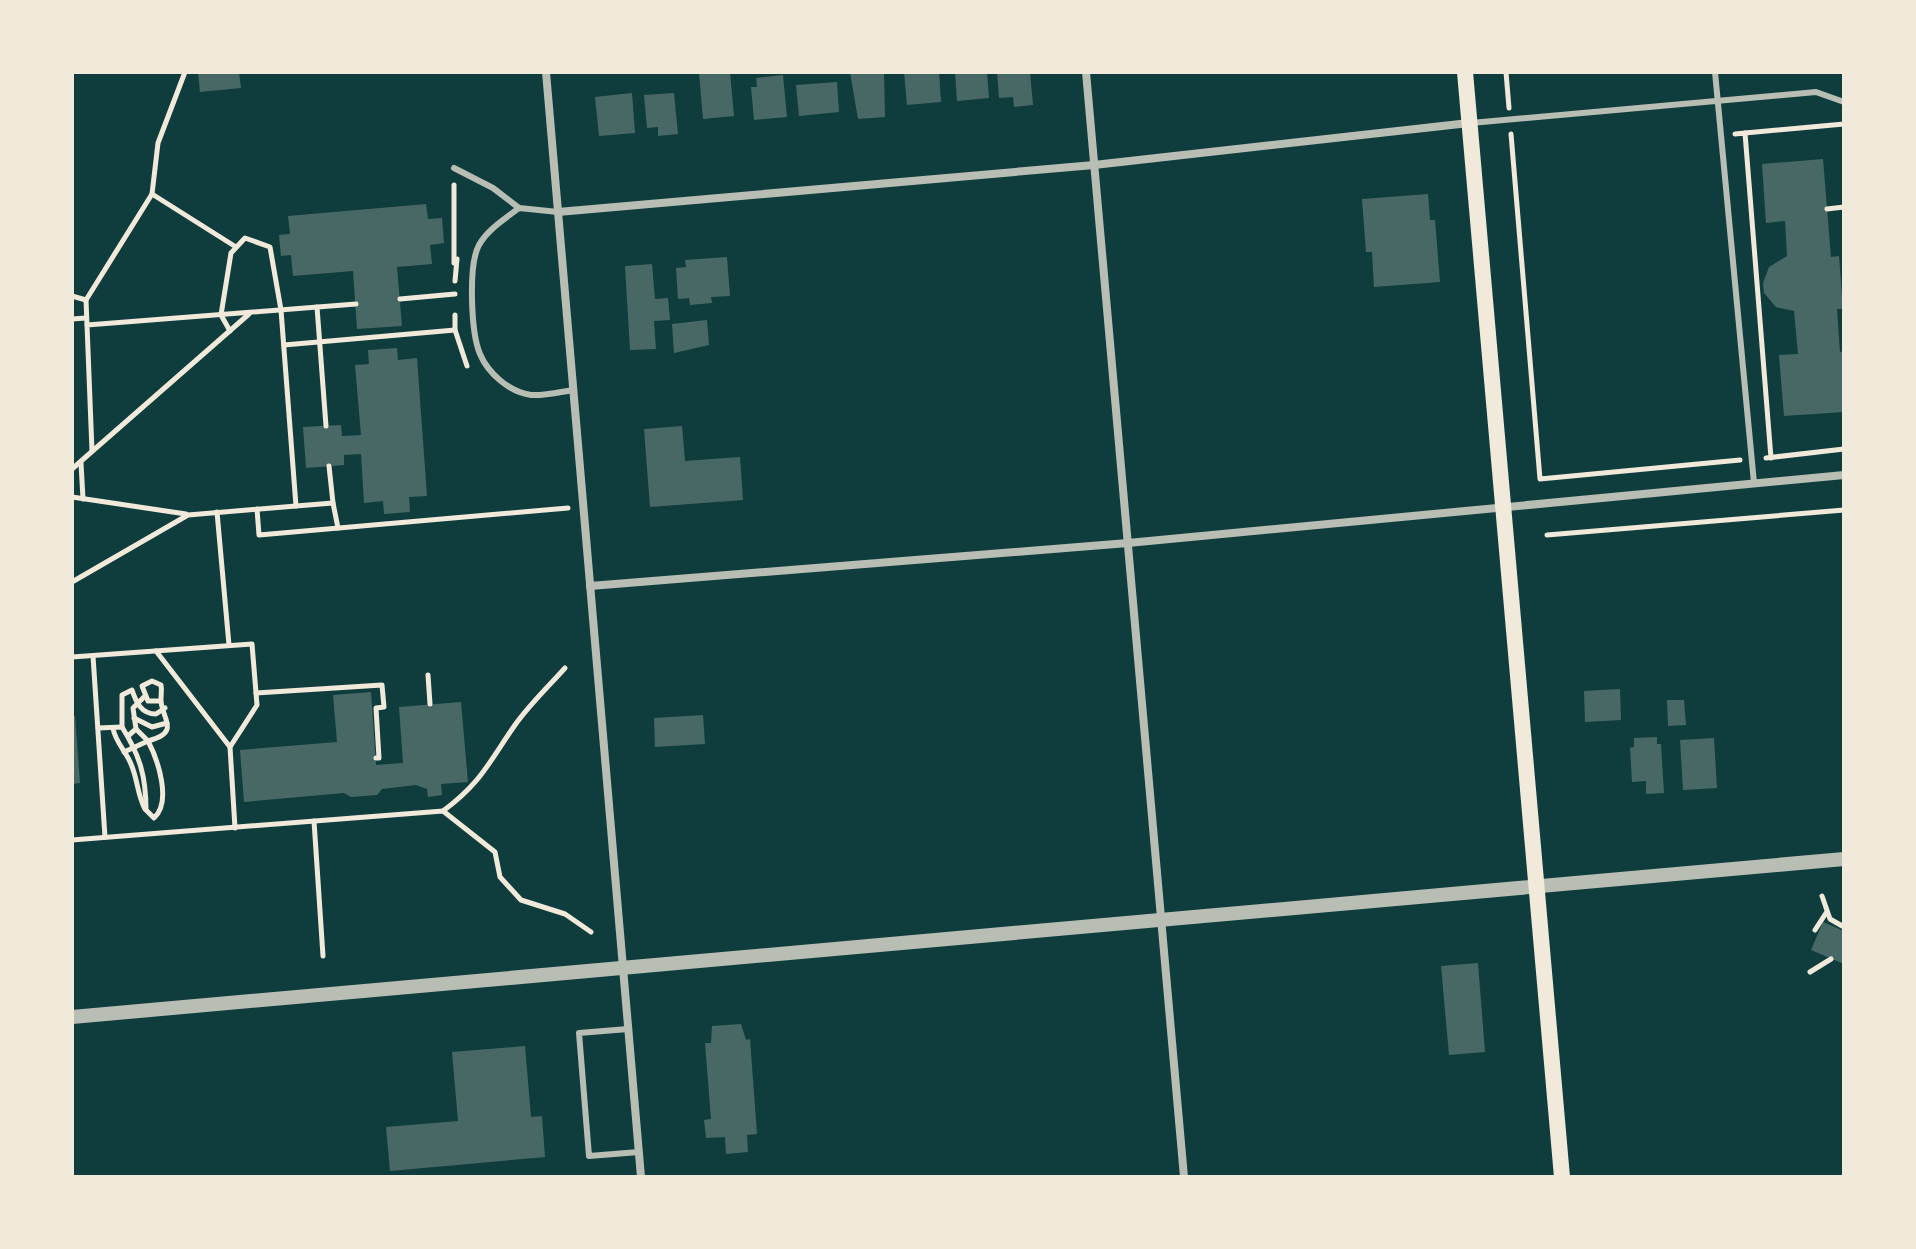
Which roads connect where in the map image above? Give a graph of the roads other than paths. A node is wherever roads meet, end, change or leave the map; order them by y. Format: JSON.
{"nodes":[{"id":1,"x":546,"y":72,"type":"edge"},
{"id":2,"x":1086,"y":72,"type":"edge"},
{"id":3,"x":1465,"y":72,"type":"edge"},
{"id":4,"x":1715,"y":72,"type":"edge"},
{"id":5,"x":1717,"y":101,"type":"junction"},
{"id":6,"x":1844,"y":102,"type":"edge"},
{"id":7,"x":1469,"y":123,"type":"junction"},
{"id":8,"x":1094,"y":165,"type":"junction"},
{"id":9,"x":454,"y":168,"type":"road end"},
{"id":10,"x":519,"y":208,"type":"junction"},
{"id":11,"x":558,"y":212,"type":"junction"},
{"id":12,"x":573,"y":390,"type":"junction"},
{"id":13,"x":1844,"y":475,"type":"edge"},
{"id":14,"x":1754,"y":483,"type":"junction"},
{"id":15,"x":1504,"y":507,"type":"junction"},
{"id":16,"x":1128,"y":543,"type":"junction"},
{"id":17,"x":590,"y":586,"type":"junction"},
{"id":18,"x":1844,"y":859,"type":"edge"},
{"id":19,"x":1538,"y":887,"type":"junction"},
{"id":20,"x":1161,"y":920,"type":"junction"},
{"id":21,"x":623,"y":968,"type":"junction"},
{"id":22,"x":72,"y":1017,"type":"edge"},
{"id":23,"x":628,"y":1029,"type":"junction"},
{"id":24,"x":639,"y":1152,"type":"junction"},
{"id":25,"x":641,"y":1177,"type":"edge"},
{"id":26,"x":1184,"y":1177,"type":"edge"},
{"id":27,"x":1562,"y":1177,"type":"edge"}],
"edges":[{"from":1,"to":11,"type":"street"},
{"from":2,"to":8,"type":"street"},
{"from":3,"to":7,"type":"main road"},
{"from":4,"to":5,"type":"lane"},
{"from":5,"to":6,"type":"lane"},
{"from":5,"to":7,"type":"lane"},
{"from":5,"to":14,"type":"lane"},
{"from":7,"to":8,"type":"street"},
{"from":7,"to":15,"type":"main road"},
{"from":8,"to":11,"type":"street"},
{"from":8,"to":16,"type":"street"},
{"from":9,"to":10,"type":"lane"},
{"from":10,"to":11,"type":"lane"},
{"from":10,"to":12,"type":"lane"},
{"from":11,"to":12,"type":"street"},
{"from":12,"to":17,"type":"street"},
{"from":13,"to":14,"type":"street"},
{"from":14,"to":15,"type":"street"},
{"from":15,"to":16,"type":"street"},
{"from":15,"to":19,"type":"main road"},
{"from":16,"to":17,"type":"street"},
{"from":16,"to":20,"type":"street"},
{"from":17,"to":21,"type":"street"},
{"from":18,"to":19,"type":"street"},
{"from":19,"to":20,"type":"street"},
{"from":19,"to":27,"type":"main road"},
{"from":20,"to":21,"type":"street"},
{"from":20,"to":26,"type":"street"},
{"from":21,"to":22,"type":"street"},
{"from":21,"to":23,"type":"street"},
{"from":23,"to":24,"type":"street"},
{"from":23,"to":24,"type":"lane"},
{"from":24,"to":25,"type":"street"}]}
